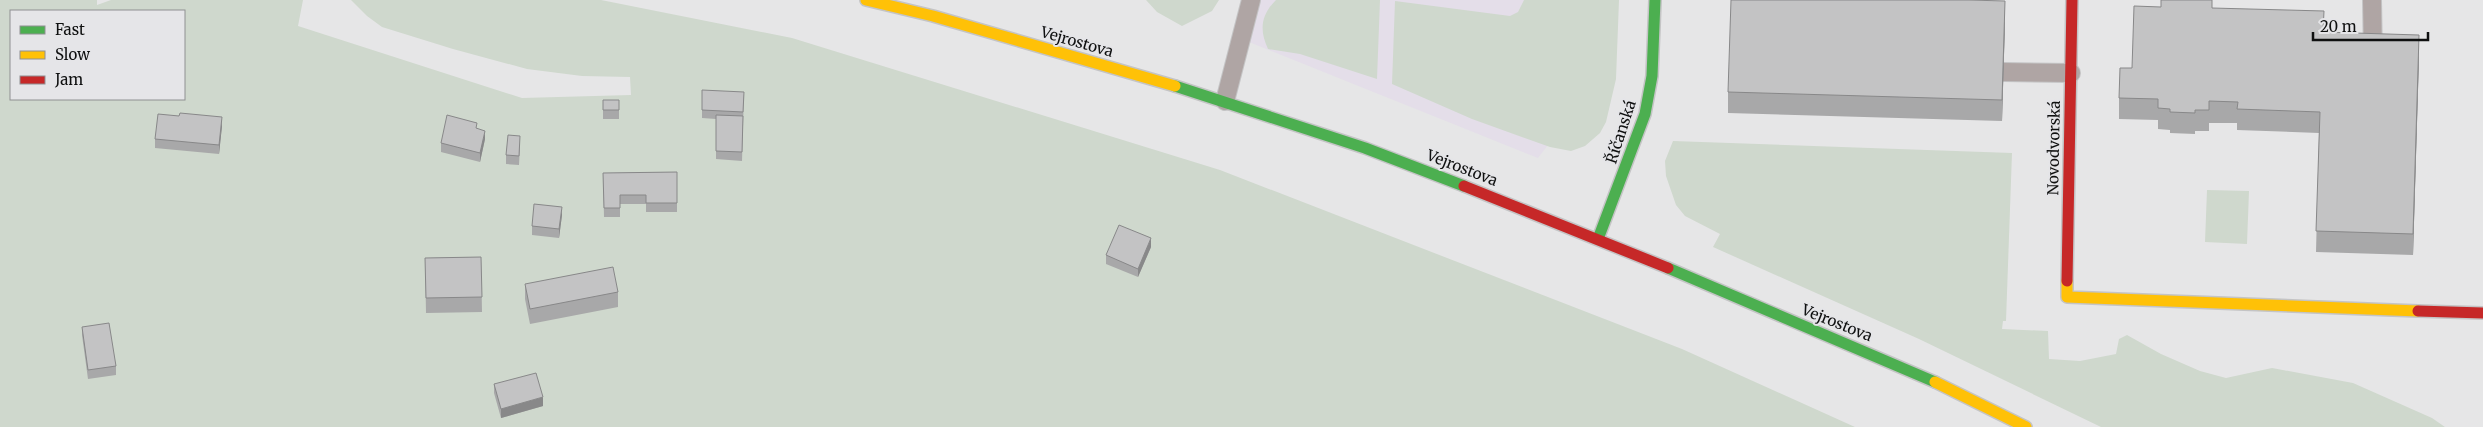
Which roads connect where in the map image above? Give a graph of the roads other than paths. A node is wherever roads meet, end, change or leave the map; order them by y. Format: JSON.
{"nodes":[{"id":1,"x":866,"y":0,"type":"edge"},
{"id":2,"x":1251,"y":0,"type":"edge"},
{"id":3,"x":1655,"y":0,"type":"edge"},
{"id":4,"x":2072,"y":0,"type":"edge"},
{"id":5,"x":2372,"y":0,"type":"edge"},
{"id":6,"x":2372,"y":56,"type":"edge"},
{"id":7,"x":2004,"y":72,"type":"edge"},
{"id":8,"x":2070,"y":73,"type":"junction"},
{"id":9,"x":1225,"y":101,"type":"junction"},
{"id":10,"x":1598,"y":239,"type":"junction"},
{"id":11,"x":2483,"y":313,"type":"edge"},
{"id":12,"x":2026,"y":427,"type":"edge"}],
"edges":[{"from":1,"to":9,"type":"street","name":"Vejrostova"},
{"from":2,"to":9,"type":"lane"},
{"from":3,"to":10,"type":"street","name":"Říčanská"},
{"from":4,"to":8,"type":"street","name":"Novodvorská"},
{"from":5,"to":6,"type":"lane"},
{"from":7,"to":8,"type":"lane"},
{"from":8,"to":11,"type":"street","name":"Novodvorská"},
{"from":9,"to":10,"type":"street","name":"Vejrostova"},
{"from":10,"to":12,"type":"street","name":"Vejrostova"}]}
